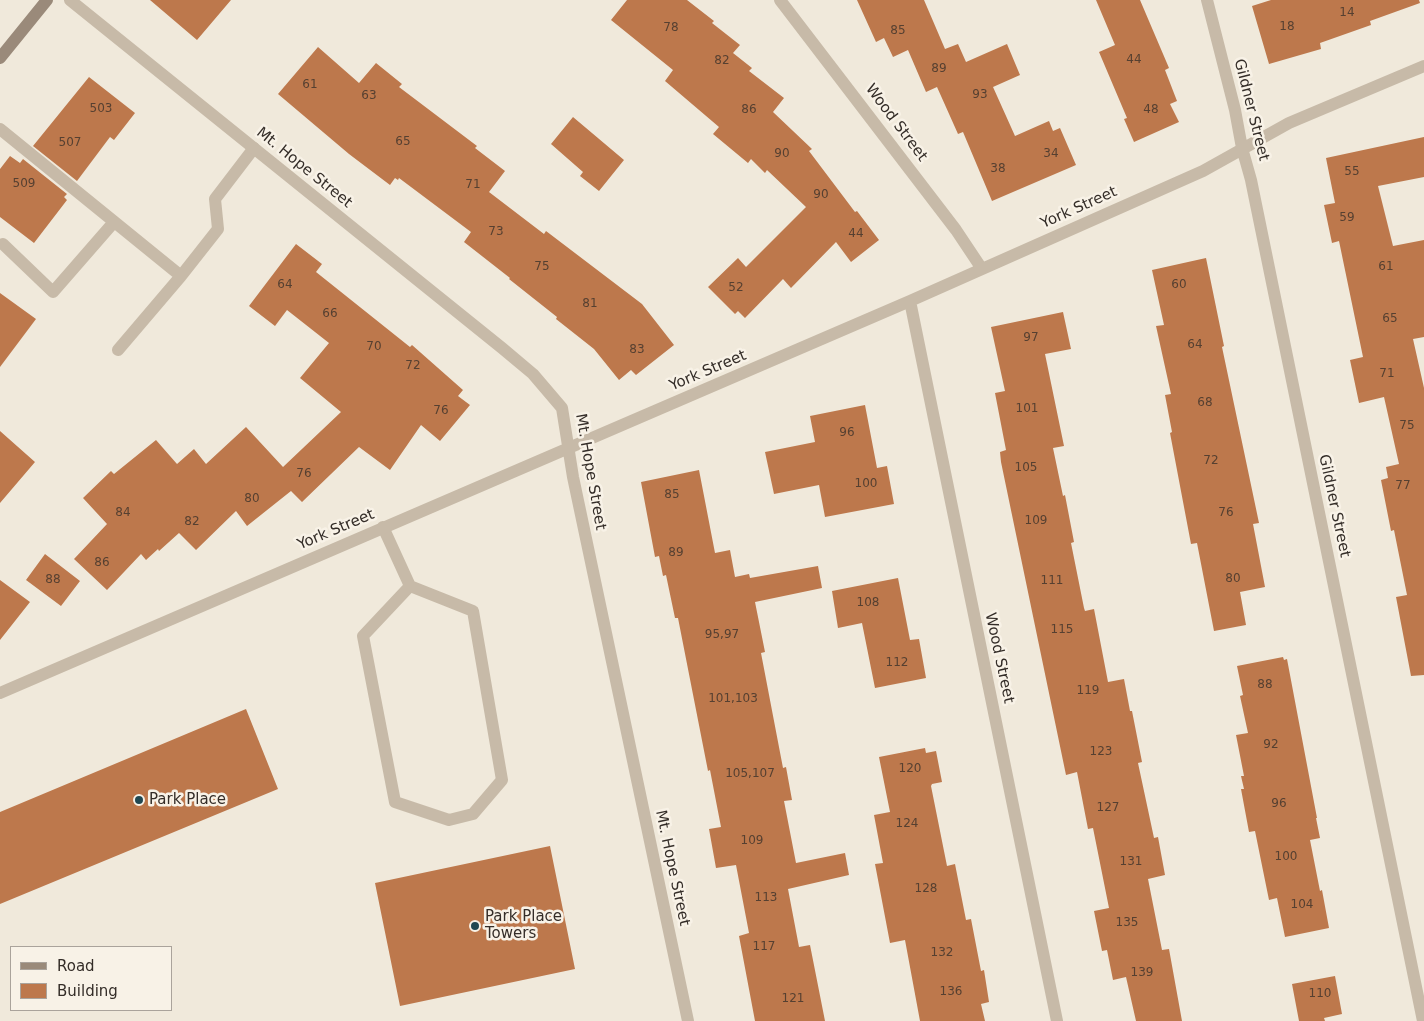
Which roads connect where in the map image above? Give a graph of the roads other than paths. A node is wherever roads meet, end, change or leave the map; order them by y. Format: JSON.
{"nodes":[{"id":1,"x":47,"y":0,"type":"edge"},
{"id":2,"x":70,"y":0,"type":"edge"},
{"id":3,"x":780,"y":0,"type":"edge"},
{"id":4,"x":1207,"y":0,"type":"edge"},
{"id":5,"x":0,"y":58,"type":"edge"},
{"id":6,"x":1424,"y":66,"type":"edge"},
{"id":7,"x":0,"y":129,"type":"edge"},
{"id":8,"x":254,"y":148,"type":"junction"},
{"id":9,"x":1242,"y":148,"type":"junction"},
{"id":10,"x":114,"y":222,"type":"junction"},
{"id":11,"x":2,"y":244,"type":"dead end"},
{"id":12,"x":982,"y":269,"type":"junction"},
{"id":13,"x":181,"y":276,"type":"junction"},
{"id":14,"x":910,"y":301,"type":"junction"},
{"id":15,"x":118,"y":350,"type":"dead end"},
{"id":16,"x":568,"y":450,"type":"junction"},
{"id":17,"x":383,"y":527,"type":"junction"},
{"id":18,"x":410,"y":586,"type":"junction"},
{"id":19,"x":0,"y":693,"type":"edge"},
{"id":20,"x":688,"y":1021,"type":"edge"},
{"id":21,"x":1057,"y":1021,"type":"edge"},
{"id":22,"x":1423,"y":1021,"type":"edge"}],
"edges":[{"from":1,"to":5,"type":"street"},
{"from":2,"to":8,"type":"street","name":"Mt. Hope Street"},
{"from":3,"to":12,"type":"street","name":"Wood Street"},
{"from":4,"to":9,"type":"street","name":"Gildner Street"},
{"from":6,"to":9,"type":"street","name":"York Street"},
{"from":7,"to":10,"type":"street"},
{"from":8,"to":13,"type":"street"},
{"from":8,"to":16,"type":"street","name":"Mt. Hope Street"},
{"from":9,"to":12,"type":"street","name":"York Street"},
{"from":9,"to":22,"type":"street","name":"Gildner Street"},
{"from":10,"to":11,"type":"street"},
{"from":10,"to":13,"type":"street"},
{"from":12,"to":14,"type":"street","name":"York Street"},
{"from":13,"to":15,"type":"street"},
{"from":14,"to":16,"type":"street","name":"York Street"},
{"from":14,"to":21,"type":"street","name":"Wood Street"},
{"from":16,"to":17,"type":"street","name":"York Street"},
{"from":16,"to":20,"type":"street","name":"Mt. Hope Street"},
{"from":17,"to":18,"type":"street"},
{"from":17,"to":19,"type":"street","name":"York Street"},
{"from":18,"to":18,"type":"street"}]}
